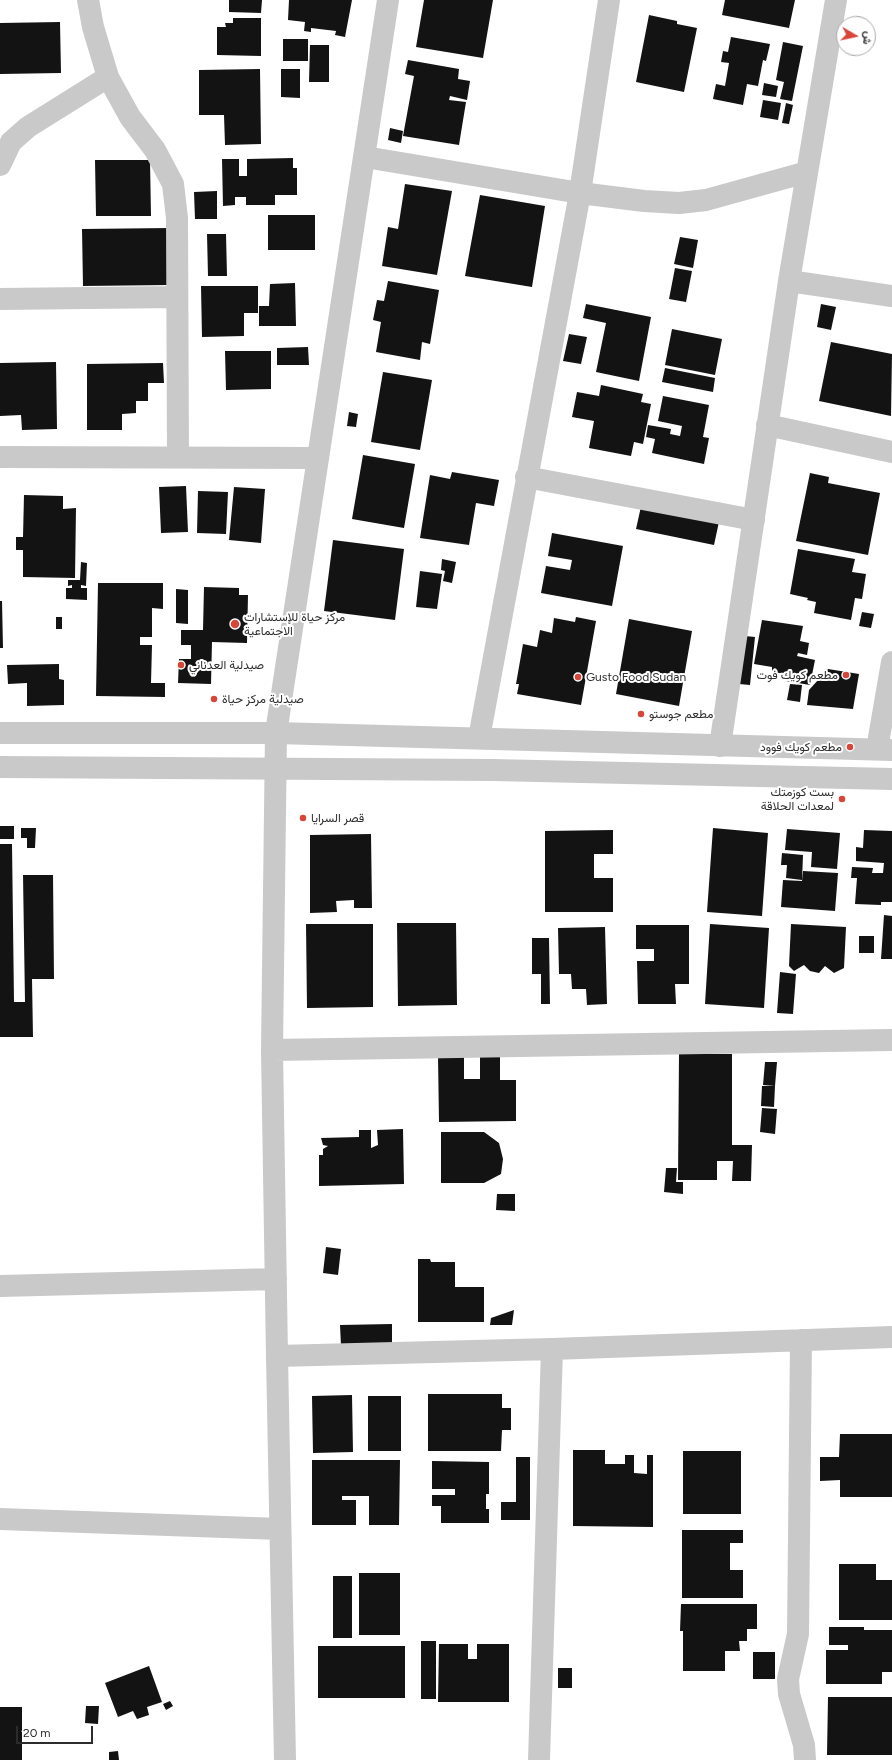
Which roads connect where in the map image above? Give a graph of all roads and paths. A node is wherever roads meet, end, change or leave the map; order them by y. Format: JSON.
{"nodes":[{"id":1,"x":88,"y":0,"type":"edge"},
{"id":2,"x":388,"y":0,"type":"edge"},
{"id":3,"x":609,"y":0,"type":"edge"},
{"id":4,"x":836,"y":0,"type":"edge"},
{"id":5,"x":108,"y":77,"type":"junction"},
{"id":6,"x":365,"y":157,"type":"junction"},
{"id":7,"x":0,"y":165,"type":"edge"},
{"id":8,"x":807,"y":172,"type":"junction"},
{"id":9,"x":580,"y":193,"type":"junction"},
{"id":10,"x":788,"y":281,"type":"junction"},
{"id":11,"x":892,"y":296,"type":"edge"},
{"id":12,"x":177,"y":297,"type":"junction"},
{"id":13,"x":0,"y":299,"type":"edge"},
{"id":14,"x":767,"y":426,"type":"junction"},
{"id":15,"x":892,"y":452,"type":"edge"},
{"id":16,"x":0,"y":456,"type":"edge"},
{"id":17,"x":178,"y":457,"type":"junction"},
{"id":18,"x":318,"y":458,"type":"junction"},
{"id":19,"x":526,"y":477,"type":"junction"},
{"id":20,"x":754,"y":520,"type":"junction"},
{"id":21,"x":892,"y":662,"type":"edge"},
{"id":22,"x":0,"y":733,"type":"edge"},
{"id":23,"x":276,"y":733,"type":"junction"},
{"id":24,"x":478,"y":738,"type":"junction"},
{"id":25,"x":720,"y":746,"type":"junction"},
{"id":26,"x":885,"y":750,"type":"edge"},
{"id":27,"x":0,"y":767,"type":"edge"},
{"id":28,"x":275,"y":769,"type":"junction"},
{"id":29,"x":892,"y":779,"type":"edge"},
{"id":30,"x":892,"y":1040,"type":"edge"},
{"id":31,"x":272,"y":1050,"type":"junction"},
{"id":32,"x":276,"y":1279,"type":"junction"},
{"id":33,"x":0,"y":1286,"type":"edge"},
{"id":34,"x":892,"y":1337,"type":"edge"},
{"id":35,"x":801,"y":1340,"type":"junction"},
{"id":36,"x":552,"y":1349,"type":"junction"},
{"id":37,"x":277,"y":1356,"type":"junction"},
{"id":38,"x":0,"y":1519,"type":"edge"},
{"id":39,"x":280,"y":1529,"type":"junction"},
{"id":40,"x":285,"y":1760,"type":"edge"},
{"id":41,"x":539,"y":1760,"type":"edge"},
{"id":42,"x":805,"y":1760,"type":"edge"}],
"edges":[{"from":1,"to":5,"type":"street"},
{"from":2,"to":6,"type":"street"},
{"from":3,"to":9,"type":"street"},
{"from":4,"to":8,"type":"street"},
{"from":5,"to":7,"type":"street"},
{"from":5,"to":12,"type":"street"},
{"from":6,"to":9,"type":"street"},
{"from":6,"to":18,"type":"street"},
{"from":8,"to":9,"type":"street"},
{"from":8,"to":10,"type":"street"},
{"from":9,"to":19,"type":"street"},
{"from":10,"to":11,"type":"street"},
{"from":10,"to":14,"type":"street"},
{"from":12,"to":13,"type":"street"},
{"from":12,"to":17,"type":"street"},
{"from":14,"to":15,"type":"street"},
{"from":14,"to":20,"type":"street"},
{"from":16,"to":17,"type":"street"},
{"from":17,"to":18,"type":"street"},
{"from":18,"to":23,"type":"street"},
{"from":19,"to":20,"type":"street"},
{"from":19,"to":24,"type":"street"},
{"from":20,"to":25,"type":"street"},
{"from":21,"to":26,"type":"street"},
{"from":22,"to":23,"type":"street"},
{"from":23,"to":24,"type":"street"},
{"from":23,"to":28,"type":"street"},
{"from":24,"to":25,"type":"street"},
{"from":25,"to":26,"type":"street"},
{"from":27,"to":28,"type":"street"},
{"from":28,"to":29,"type":"street"},
{"from":28,"to":31,"type":"street"},
{"from":30,"to":31,"type":"street"},
{"from":31,"to":32,"type":"street"},
{"from":32,"to":33,"type":"street"},
{"from":32,"to":37,"type":"street"},
{"from":34,"to":35,"type":"street"},
{"from":35,"to":36,"type":"street"},
{"from":35,"to":42,"type":"street"},
{"from":36,"to":37,"type":"street"},
{"from":36,"to":41,"type":"street"},
{"from":37,"to":39,"type":"street"},
{"from":38,"to":39,"type":"street"},
{"from":39,"to":40,"type":"street"}]}
